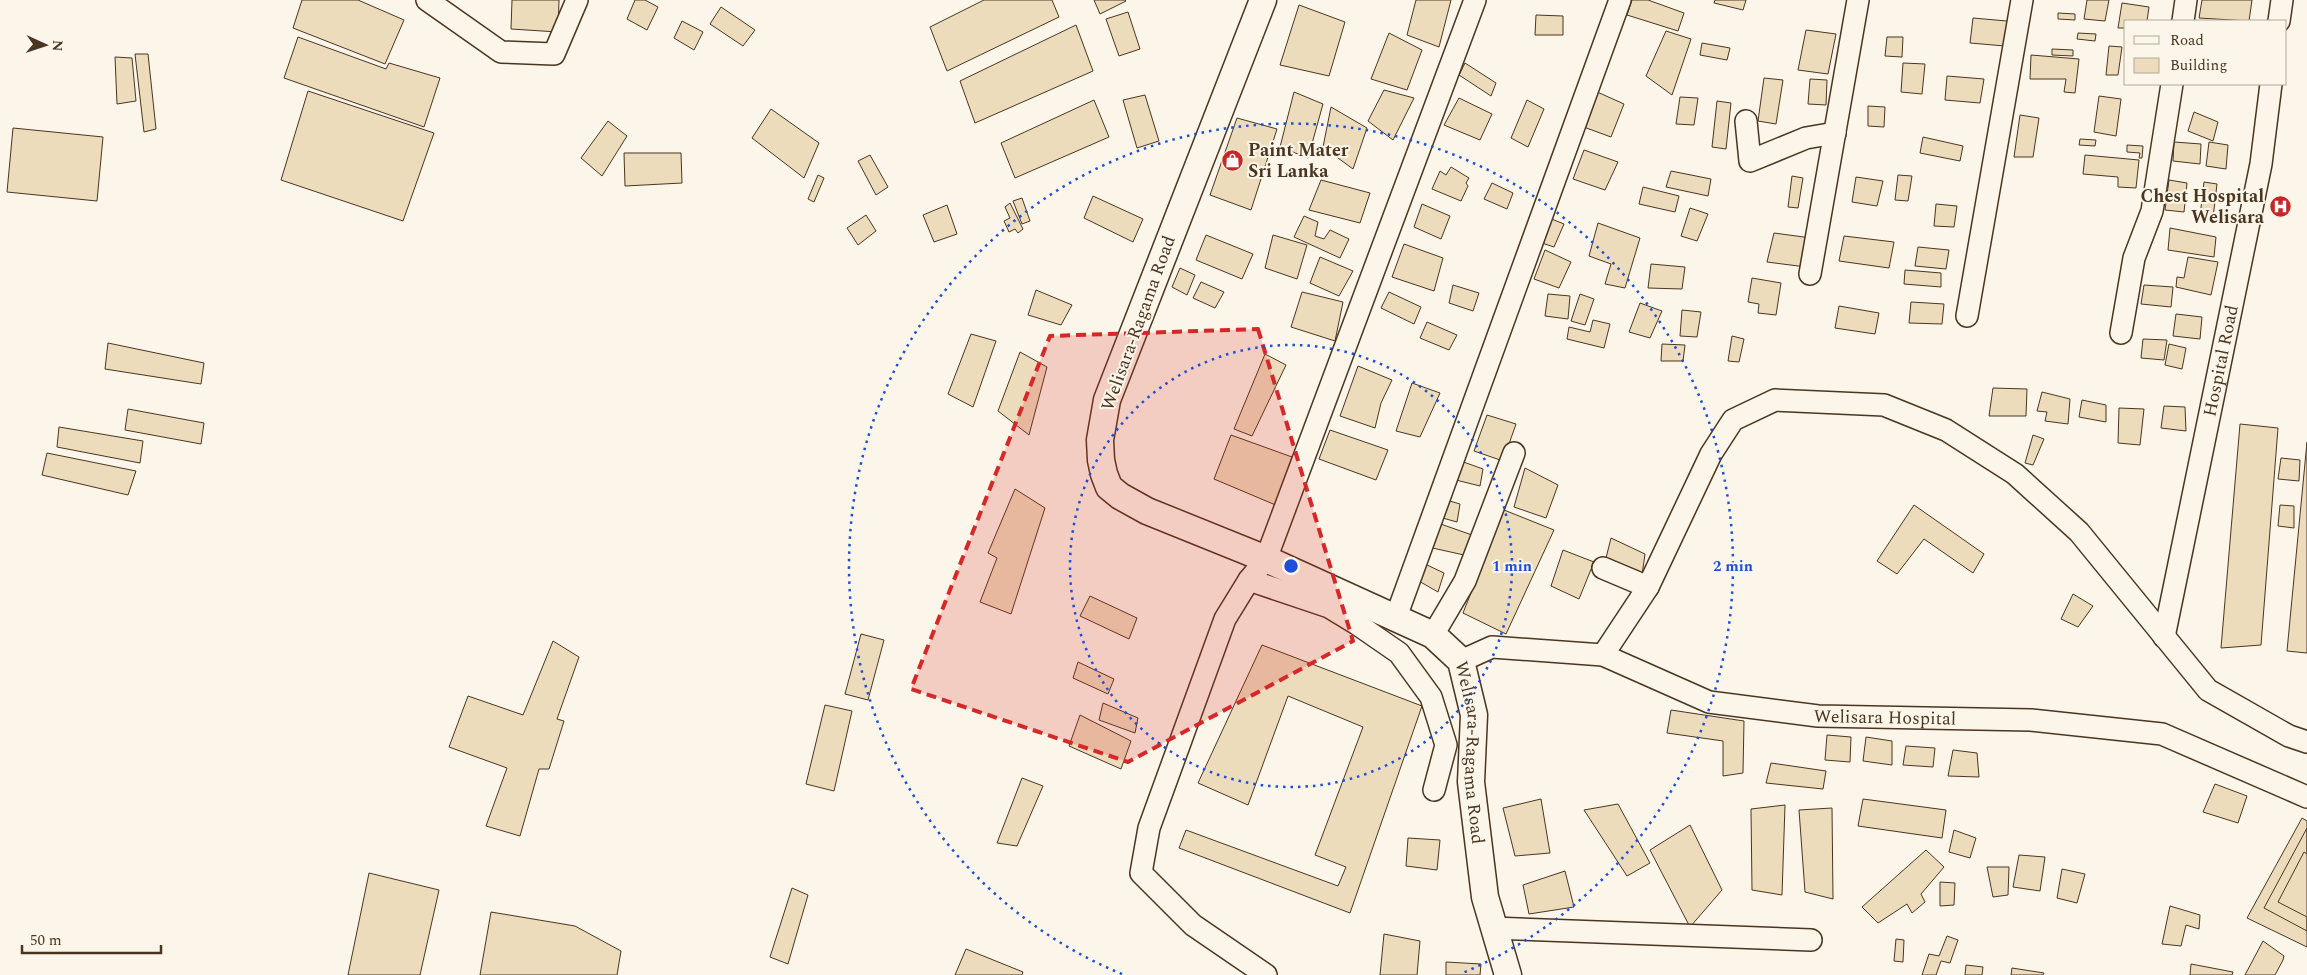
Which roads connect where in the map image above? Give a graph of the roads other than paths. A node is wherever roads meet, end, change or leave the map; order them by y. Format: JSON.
{"nodes":[{"id":1,"x":427,"y":0,"type":"edge"},
{"id":2,"x":577,"y":0,"type":"edge"},
{"id":3,"x":1263,"y":0,"type":"edge"},
{"id":4,"x":1475,"y":0,"type":"edge"},
{"id":5,"x":1620,"y":0,"type":"edge"},
{"id":6,"x":1858,"y":0,"type":"edge"},
{"id":7,"x":2022,"y":0,"type":"edge"},
{"id":8,"x":2186,"y":0,"type":"edge"},
{"id":9,"x":2282,"y":0,"type":"edge"},
{"id":10,"x":2183,"y":20,"type":"edge"},
{"id":11,"x":2279,"y":20,"type":"edge"},
{"id":12,"x":2172,"y":85,"type":"edge"},
{"id":13,"x":2271,"y":85,"type":"edge"},
{"id":14,"x":1746,"y":121,"type":"dead end"},
{"id":15,"x":1835,"y":132,"type":"junction"},
{"id":16,"x":1810,"y":274,"type":"dead end"},
{"id":17,"x":1967,"y":316,"type":"dead end"},
{"id":18,"x":2121,"y":333,"type":"dead end"},
{"id":19,"x":1514,"y":453,"type":"dead end"},
{"id":20,"x":1266,"y":559,"type":"junction"},
{"id":21,"x":1603,"y":568,"type":"dead end"},
{"id":22,"x":1249,"y":580,"type":"junction"},
{"id":23,"x":1648,"y":587,"type":"junction"},
{"id":24,"x":1396,"y":617,"type":"junction"},
{"id":25,"x":1433,"y":634,"type":"junction"},
{"id":26,"x":2164,"y":637,"type":"junction"},
{"id":27,"x":1603,"y":655,"type":"junction"},
{"id":28,"x":1461,"y":661,"type":"junction"},
{"id":29,"x":2307,"y":742,"type":"edge"},
{"id":30,"x":1434,"y":790,"type":"dead end"},
{"id":31,"x":2307,"y":797,"type":"edge"},
{"id":32,"x":1493,"y":928,"type":"junction"},
{"id":33,"x":1811,"y":940,"type":"dead end"},
{"id":34,"x":1266,"y":975,"type":"edge"},
{"id":35,"x":1508,"y":975,"type":"edge"}],
"edges":[{"from":1,"to":2,"type":"street"},
{"from":3,"to":20,"type":"main road","name":"Welisara-Ragama Road"},
{"from":4,"to":20,"type":"street"},
{"from":5,"to":24,"type":"street"},
{"from":6,"to":15,"type":"street"},
{"from":7,"to":17,"type":"street"},
{"from":8,"to":10,"type":"street"},
{"from":9,"to":11,"type":"street"},
{"from":12,"to":18,"type":"street"},
{"from":13,"to":26,"type":"street","name":"Hospital Road"},
{"from":14,"to":15,"type":"street"},
{"from":15,"to":16,"type":"street"},
{"from":19,"to":25,"type":"street"},
{"from":20,"to":22,"type":"street"},
{"from":20,"to":24,"type":"main road","name":"Welisara-Ragama Road"},
{"from":21,"to":23,"type":"street"},
{"from":22,"to":30,"type":"street"},
{"from":22,"to":34,"type":"street"},
{"from":23,"to":26,"type":"street"},
{"from":23,"to":27,"type":"street"},
{"from":24,"to":25,"type":"main road","name":"Welisara-Ragama Road"},
{"from":25,"to":28,"type":"main road","name":"Welisara-Ragama Road"},
{"from":26,"to":29,"type":"street"},
{"from":27,"to":28,"type":"street","name":"Welisara Hospital"},
{"from":27,"to":31,"type":"street","name":"Welisara Hospital"},
{"from":28,"to":32,"type":"main road","name":"Welisara-Ragama Road"},
{"from":32,"to":33,"type":"street"},
{"from":32,"to":35,"type":"main road","name":"Welisara-Ragama Road"}]}
